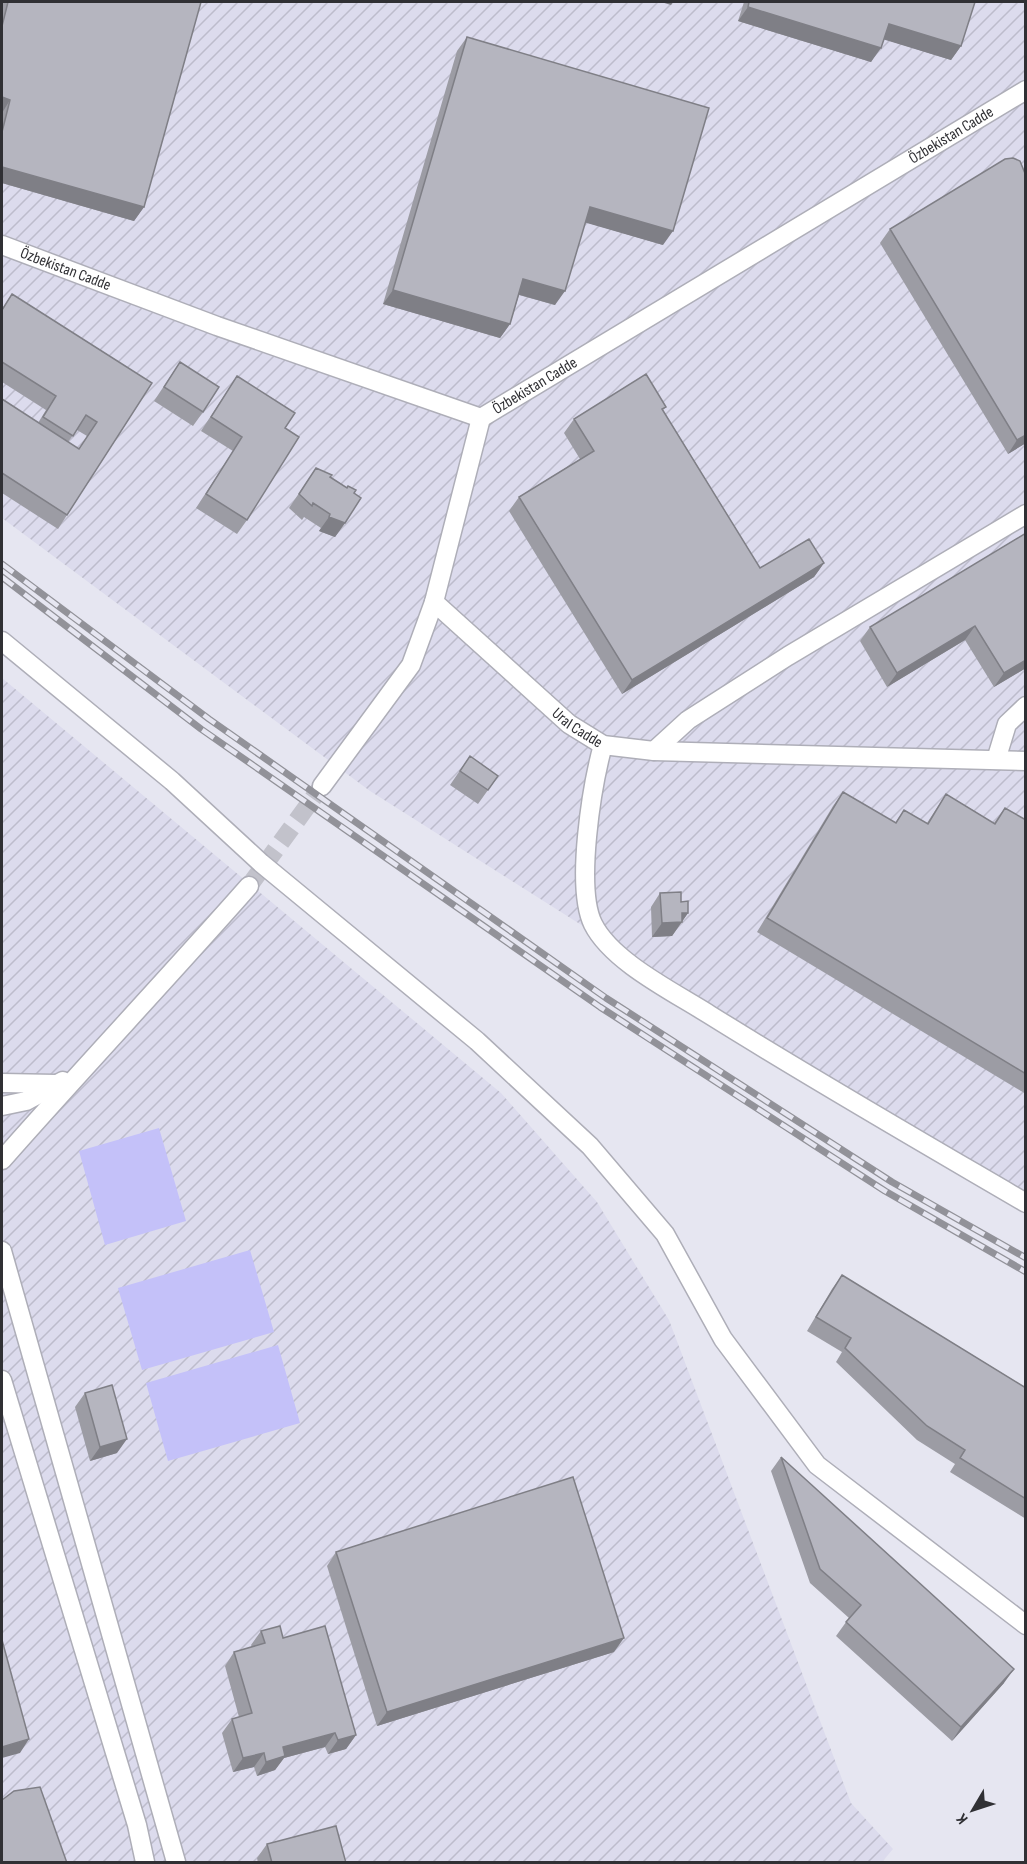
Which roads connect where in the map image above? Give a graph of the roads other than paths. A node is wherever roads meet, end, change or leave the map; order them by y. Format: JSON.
{"nodes":[{"id":1,"x":1026,"y":90,"type":"edge"},
{"id":2,"x":2,"y":245,"type":"edge"},
{"id":3,"x":481,"y":418,"type":"junction"},
{"id":4,"x":1026,"y":514,"type":"edge"},
{"id":5,"x":434,"y":602,"type":"junction"},
{"id":6,"x":2,"y":641,"type":"edge"},
{"id":7,"x":1026,"y":706,"type":"edge"},
{"id":8,"x":603,"y":745,"type":"junction"},
{"id":9,"x":654,"y":751,"type":"junction"},
{"id":10,"x":996,"y":760,"type":"junction"},
{"id":11,"x":1026,"y":761,"type":"edge"},
{"id":12,"x":322,"y":786,"type":"tunnel mouth"},
{"id":13,"x":249,"y":886,"type":"tunnel mouth"},
{"id":14,"x":77,"y":1075,"type":"junction"},
{"id":15,"x":3,"y":1082,"type":"edge"},
{"id":16,"x":56,"y":1084,"type":"junction"},
{"id":17,"x":2,"y":1107,"type":"edge"},
{"id":18,"x":2,"y":1160,"type":"edge"},
{"id":19,"x":1026,"y":1203,"type":"edge"},
{"id":20,"x":2,"y":1251,"type":"edge"},
{"id":21,"x":2,"y":1380,"type":"edge"},
{"id":22,"x":1026,"y":1625,"type":"edge"},
{"id":23,"x":145,"y":1863,"type":"edge"},
{"id":24,"x":176,"y":1863,"type":"edge"}],
"edges":[{"from":1,"to":3,"type":"street","name":"Özbekistan Cadde"},
{"from":2,"to":3,"type":"street","name":"Özbekistan Cadde"},
{"from":3,"to":5,"type":"street"},
{"from":4,"to":9,"type":"street"},
{"from":5,"to":8,"type":"street","name":"Ural Cadde"},
{"from":5,"to":12,"type":"street"},
{"from":6,"to":22,"type":"street"},
{"from":7,"to":10,"type":"street"},
{"from":8,"to":9,"type":"street","name":"Ural Cadde"},
{"from":8,"to":19,"type":"street"},
{"from":9,"to":10,"type":"street","name":"Ural Cadde"},
{"from":10,"to":11,"type":"street","name":"Ural Cadde"},
{"from":13,"to":14,"type":"street"},
{"from":14,"to":16,"type":"street"},
{"from":14,"to":18,"type":"street"},
{"from":15,"to":16,"type":"street"},
{"from":16,"to":17,"type":"street"},
{"from":20,"to":24,"type":"street"},
{"from":21,"to":23,"type":"street"}]}
